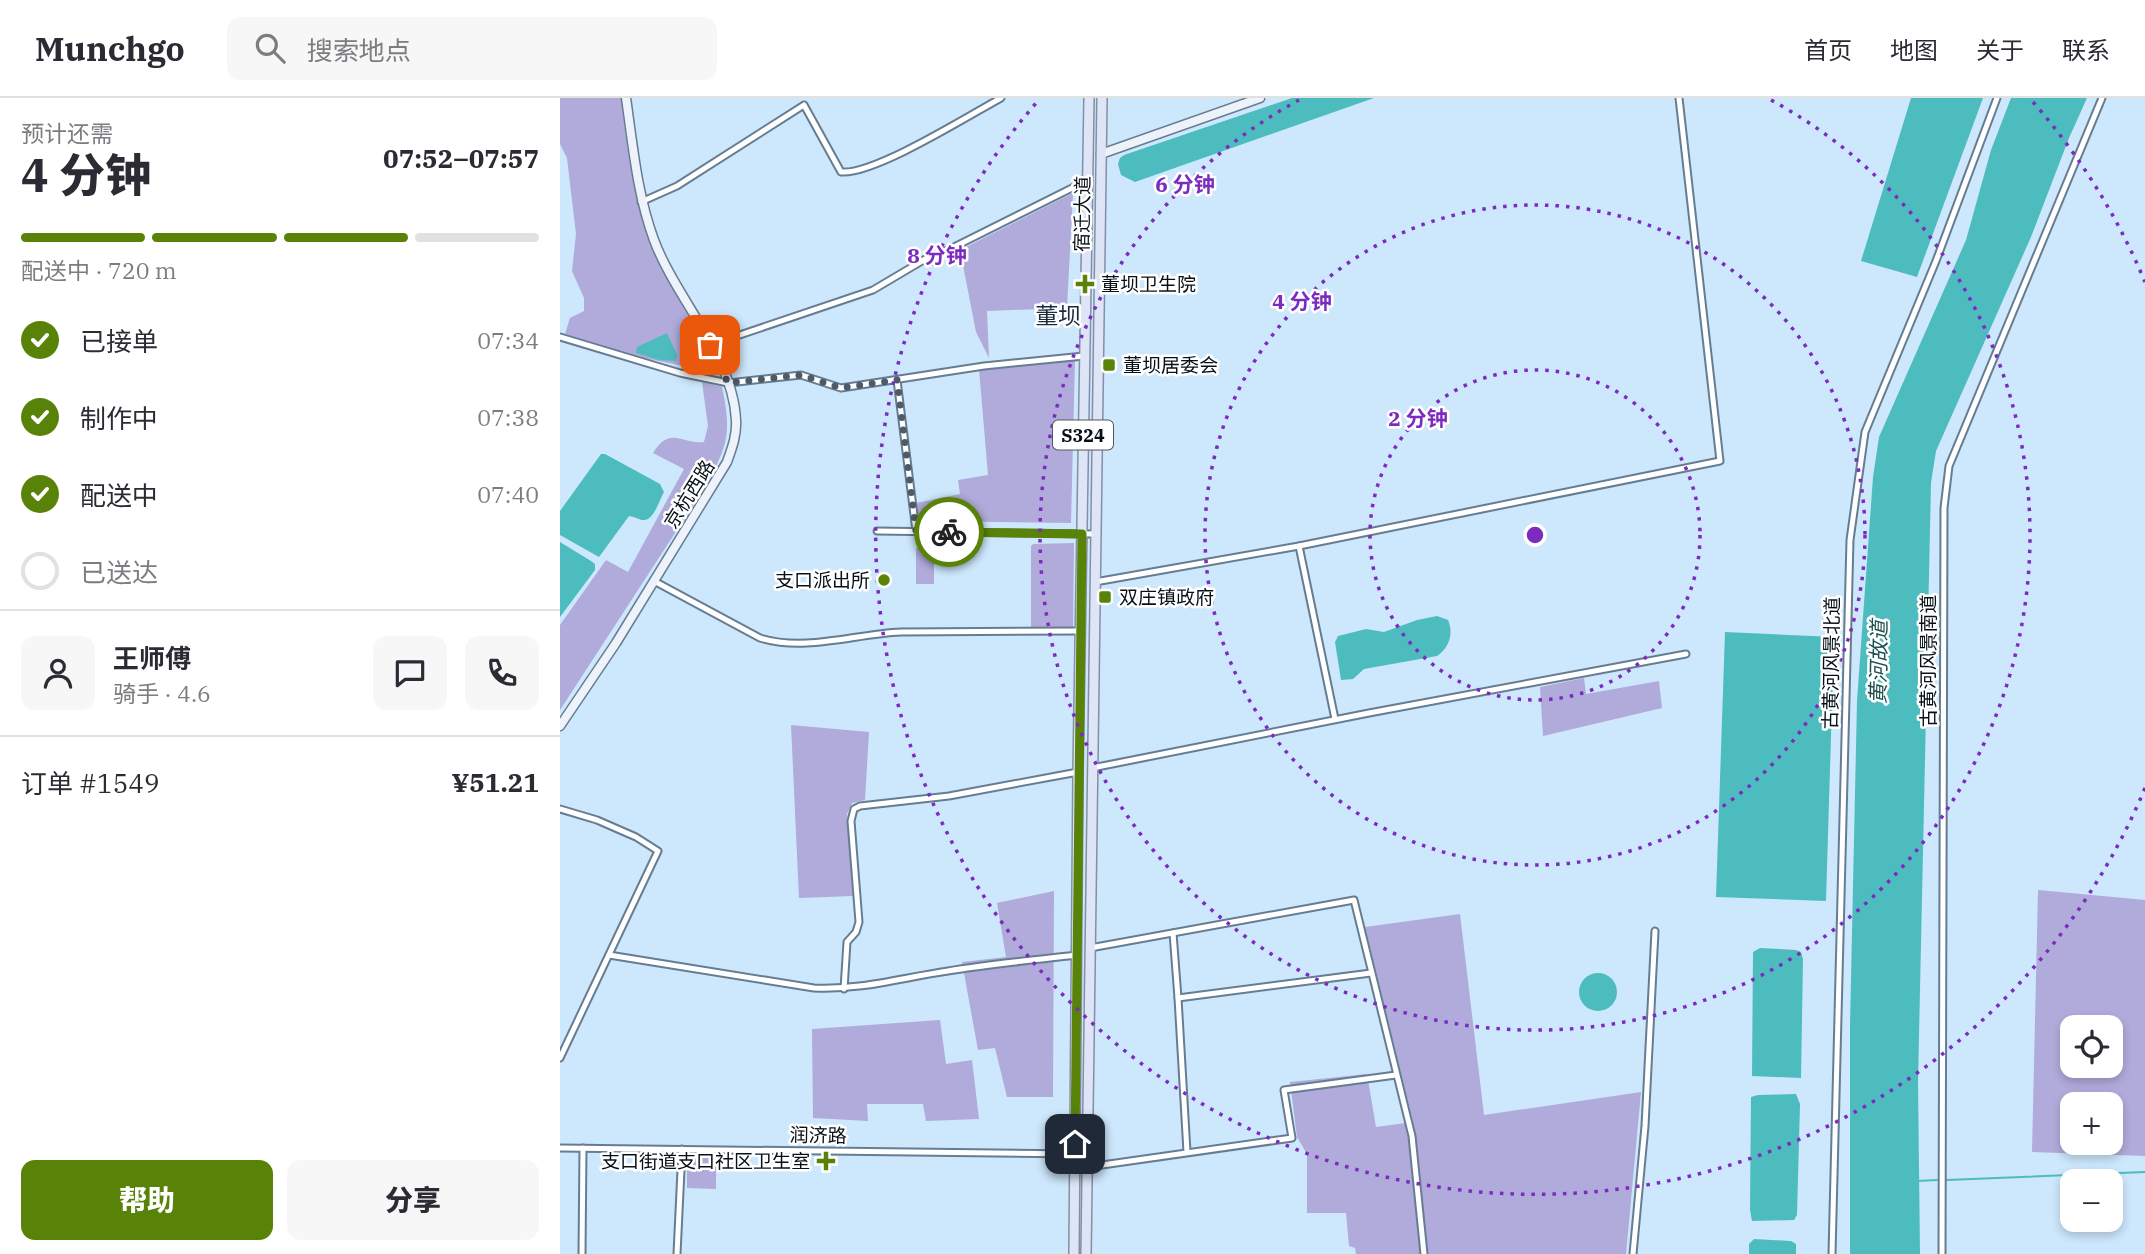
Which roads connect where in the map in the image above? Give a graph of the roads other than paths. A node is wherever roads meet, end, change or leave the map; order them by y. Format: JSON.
{"nodes":[{"id":1,"x":626,"y":98,"type":"edge"},
{"id":2,"x":1001,"y":98,"type":"edge"},
{"id":3,"x":1089,"y":98,"type":"edge"},
{"id":4,"x":1102,"y":98,"type":"edge"},
{"id":5,"x":1260,"y":98,"type":"edge"},
{"id":6,"x":1679,"y":98,"type":"edge"},
{"id":7,"x":1997,"y":98,"type":"edge"},
{"id":8,"x":2102,"y":98,"type":"edge"},
{"id":9,"x":1101,"y":154,"type":"junction"},
{"id":10,"x":1087,"y":180,"type":"junction"},
{"id":11,"x":641,"y":202,"type":"junction"},
{"id":12,"x":560,"y":337,"type":"edge"},
{"id":13,"x":710,"y":345,"type":"junction"},
{"id":14,"x":1084,"y":356,"type":"junction"},
{"id":15,"x":897,"y":380,"type":"junction"},
{"id":16,"x":728,"y":383,"type":"junction"},
{"id":17,"x":877,"y":531,"type":"dead end"},
{"id":18,"x":916,"y":531,"type":"junction"},
{"id":19,"x":1082,"y":534,"type":"junction"},
{"id":20,"x":1095,"y":534,"type":"junction"},
{"id":21,"x":1298,"y":546,"type":"junction"},
{"id":22,"x":654,"y":581,"type":"junction"},
{"id":23,"x":1095,"y":582,"type":"junction"},
{"id":24,"x":1080,"y":631,"type":"junction"},
{"id":25,"x":1686,"y":653,"type":"dead end"},
{"id":26,"x":1335,"y":719,"type":"junction"},
{"id":27,"x":560,"y":726,"type":"edge"},
{"id":28,"x":1092,"y":768,"type":"junction"},
{"id":29,"x":1078,"y":772,"type":"junction"},
{"id":30,"x":560,"y":809,"type":"edge"},
{"id":31,"x":1655,"y":931,"type":"dead end"},
{"id":32,"x":1173,"y":933,"type":"junction"},
{"id":33,"x":1090,"y":948,"type":"junction"},
{"id":34,"x":609,"y":955,"type":"junction"},
{"id":35,"x":1077,"y":955,"type":"junction"},
{"id":36,"x":1371,"y":973,"type":"junction"},
{"id":37,"x":844,"y":989,"type":"junction"},
{"id":38,"x":1178,"y":998,"type":"junction"},
{"id":39,"x":560,"y":1058,"type":"edge"},
{"id":40,"x":1396,"y":1075,"type":"junction"},
{"id":41,"x":560,"y":1148,"type":"edge"},
{"id":42,"x":583,"y":1148,"type":"junction"},
{"id":43,"x":681,"y":1149,"type":"junction"},
{"id":44,"x":1187,"y":1152,"type":"junction"},
{"id":45,"x":1075,"y":1154,"type":"junction"},
{"id":46,"x":1087,"y":1167,"type":"junction"},
{"id":47,"x":582,"y":1254,"type":"edge"},
{"id":48,"x":677,"y":1254,"type":"edge"},
{"id":49,"x":1074,"y":1254,"type":"edge"},
{"id":50,"x":1086,"y":1254,"type":"edge"},
{"id":51,"x":1424,"y":1254,"type":"edge"},
{"id":52,"x":1633,"y":1254,"type":"edge"},
{"id":53,"x":1832,"y":1254,"type":"edge"},
{"id":54,"x":1942,"y":1254,"type":"edge"}],
"edges":[{"from":1,"to":11,"type":"main road","name":"京杭西路"},
{"from":2,"to":11,"type":"street"},
{"from":3,"to":10,"type":"main road","name":"宿迁大道","number":"S324"},
{"from":4,"to":9,"type":"main road","name":"宿迁大道","number":"S324"},
{"from":5,"to":9,"type":"main road"},
{"from":6,"to":21,"type":"street"},
{"from":7,"to":53,"type":"street","name":"古黄河风景北道"},
{"from":8,"to":54,"type":"street","name":"古黄河风景南道"},
{"from":9,"to":20,"type":"main road","name":"宿迁大道","number":"S324"},
{"from":10,"to":13,"type":"street"},
{"from":10,"to":14,"type":"main road","name":"宿迁大道","number":"S324"},
{"from":11,"to":13,"type":"main road","name":"京杭西路"},
{"from":12,"to":16,"type":"street"},
{"from":13,"to":16,"type":"main road","name":"京杭西路"},
{"from":14,"to":15,"type":"street"},
{"from":14,"to":19,"type":"main road","name":"宿迁大道","number":"S324"},
{"from":15,"to":16,"type":"street"},
{"from":15,"to":18,"type":"street"},
{"from":16,"to":22,"type":"main road","name":"京杭西路"},
{"from":17,"to":18,"type":"street"},
{"from":18,"to":19,"type":"street"},
{"from":19,"to":20,"type":"street"},
{"from":19,"to":24,"type":"main road","name":"宿迁大道","number":"S324"},
{"from":20,"to":23,"type":"main road","name":"宿迁大道","number":"S324"},
{"from":21,"to":23,"type":"street"},
{"from":21,"to":26,"type":"street"},
{"from":22,"to":24,"type":"street"},
{"from":22,"to":27,"type":"main road","name":"京杭西路"},
{"from":23,"to":28,"type":"main road","name":"宿迁大道","number":"S324"},
{"from":24,"to":29,"type":"main road","name":"宿迁大道","number":"S324"},
{"from":25,"to":26,"type":"street"},
{"from":26,"to":28,"type":"street"},
{"from":28,"to":33,"type":"main road","name":"宿迁大道","number":"S324"},
{"from":29,"to":35,"type":"main road","name":"宿迁大道","number":"S324"},
{"from":29,"to":37,"type":"street"},
{"from":30,"to":34,"type":"street"},
{"from":31,"to":52,"type":"street"},
{"from":32,"to":33,"type":"street"},
{"from":32,"to":36,"type":"street"},
{"from":32,"to":38,"type":"street"},
{"from":33,"to":46,"type":"main road","name":"宿迁大道","number":"S324"},
{"from":34,"to":37,"type":"street"},
{"from":34,"to":39,"type":"street"},
{"from":35,"to":37,"type":"street"},
{"from":35,"to":45,"type":"main road","name":"宿迁大道","number":"S324"},
{"from":36,"to":38,"type":"street"},
{"from":36,"to":40,"type":"street"},
{"from":38,"to":44,"type":"street"},
{"from":40,"to":44,"type":"street"},
{"from":40,"to":51,"type":"street"},
{"from":41,"to":42,"type":"street","name":"润济路"},
{"from":42,"to":43,"type":"street","name":"润济路"},
{"from":42,"to":47,"type":"street"},
{"from":43,"to":45,"type":"street","name":"润济路"},
{"from":43,"to":48,"type":"street"},
{"from":44,"to":46,"type":"street"},
{"from":45,"to":49,"type":"main road","name":"宿迁大道","number":"S324"},
{"from":46,"to":50,"type":"main road","name":"宿迁大道","number":"S324"}]}
